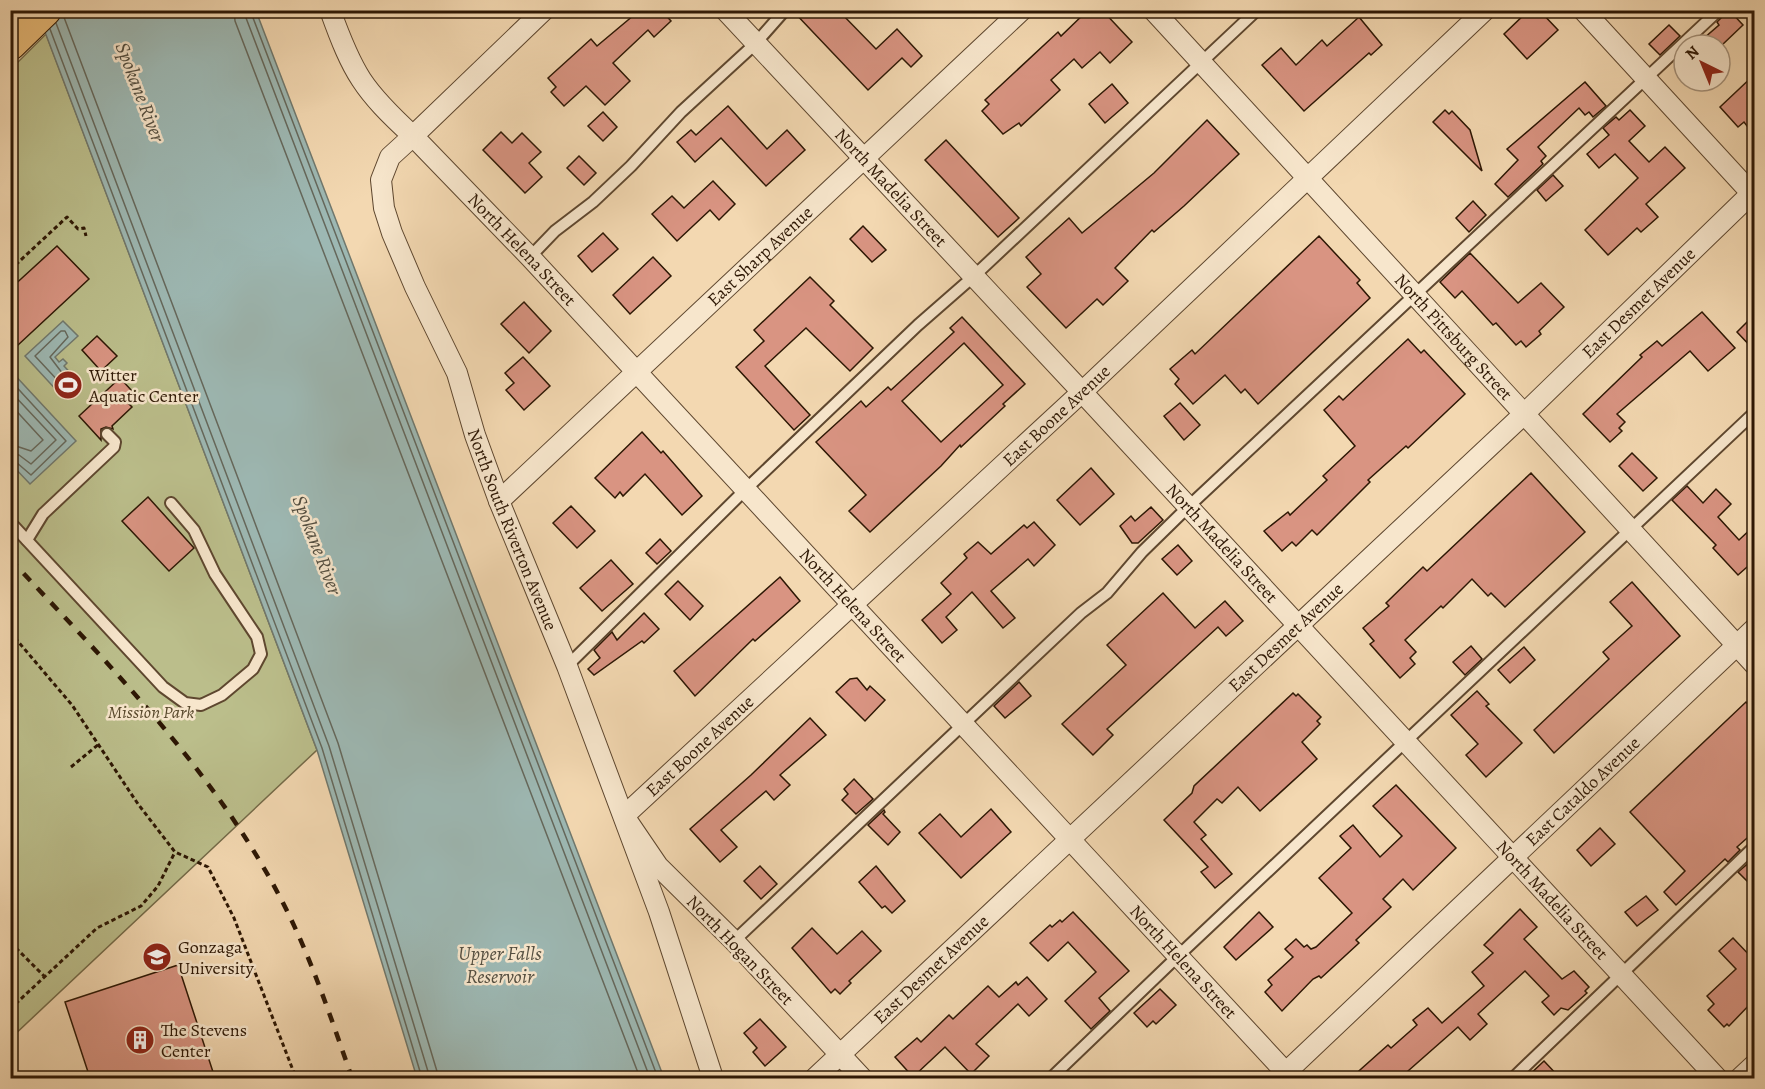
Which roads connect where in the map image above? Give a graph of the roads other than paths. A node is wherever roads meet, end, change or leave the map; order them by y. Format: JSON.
{"nodes":[{"id":1,"x":45,"y":10,"type":"edge"},
{"id":2,"x":330,"y":10,"type":"edge"},
{"id":3,"x":544,"y":10,"type":"edge"},
{"id":4,"x":725,"y":10,"type":"edge"},
{"id":5,"x":785,"y":10,"type":"edge"},
{"id":6,"x":1022,"y":10,"type":"edge"},
{"id":7,"x":1153,"y":10,"type":"edge"},
{"id":8,"x":1257,"y":10,"type":"edge"},
{"id":9,"x":1485,"y":10,"type":"edge"},
{"id":10,"x":1583,"y":10,"type":"edge"},
{"id":11,"x":1719,"y":10,"type":"edge"},
{"id":12,"x":10,"y":44,"type":"edge"},
{"id":13,"x":755,"y":44,"type":"junction"},
{"id":14,"x":1201,"y":63,"type":"junction"},
{"id":15,"x":1647,"y":78,"type":"junction"},
{"id":16,"x":413,"y":136,"type":"junction"},
{"id":17,"x":864,"y":159,"type":"junction"},
{"id":18,"x":1309,"y":177,"type":"junction"},
{"id":19,"x":1754,"y":194,"type":"edge"},
{"id":20,"x":530,"y":257,"type":"junction"},
{"id":21,"x":974,"y":276,"type":"junction"},
{"id":22,"x":1414,"y":295,"type":"junction"},
{"id":23,"x":636,"y":373,"type":"junction"},
{"id":24,"x":1082,"y":392,"type":"junction"},
{"id":25,"x":1755,"y":413,"type":"edge"},
{"id":26,"x":1524,"y":414,"type":"junction"},
{"id":27,"x":107,"y":434,"type":"dead end"},
{"id":28,"x":745,"y":490,"type":"junction"},
{"id":29,"x":499,"y":501,"type":"junction"},
{"id":30,"x":171,"y":503,"type":"dead end"},
{"id":31,"x":1188,"y":507,"type":"junction"},
{"id":32,"x":10,"y":522,"type":"edge"},
{"id":33,"x":1632,"y":529,"type":"junction"},
{"id":34,"x":27,"y":540,"type":"junction"},
{"id":35,"x":853,"y":606,"type":"junction"},
{"id":36,"x":1297,"y":626,"type":"junction"},
{"id":37,"x":1755,"y":629,"type":"edge"},
{"id":38,"x":1738,"y":644,"type":"junction"},
{"id":39,"x":1755,"y":664,"type":"edge"},
{"id":40,"x":567,"y":666,"type":"junction"},
{"id":41,"x":962,"y":723,"type":"junction"},
{"id":42,"x":1406,"y":742,"type":"junction"},
{"id":43,"x":624,"y":816,"type":"junction"},
{"id":44,"x":1070,"y":839,"type":"junction"},
{"id":45,"x":1755,"y":847,"type":"edge"},
{"id":46,"x":1512,"y":858,"type":"junction"},
{"id":47,"x":734,"y":940,"type":"junction"},
{"id":48,"x":1178,"y":956,"type":"junction"},
{"id":49,"x":1622,"y":974,"type":"junction"},
{"id":50,"x":840,"y":1055,"type":"junction"},
{"id":51,"x":1755,"y":1065,"type":"edge"},
{"id":52,"x":1286,"y":1077,"type":"edge"},
{"id":53,"x":713,"y":1078,"type":"edge"},
{"id":54,"x":815,"y":1078,"type":"edge"},
{"id":55,"x":862,"y":1078,"type":"edge"},
{"id":56,"x":1051,"y":1078,"type":"edge"},
{"id":57,"x":1513,"y":1078,"type":"edge"},
{"id":58,"x":1717,"y":1078,"type":"edge"},
{"id":59,"x":1740,"y":1078,"type":"edge"}],
"edges":[{"from":1,"to":12,"type":"main road"},
{"from":2,"to":16,"type":"street"},
{"from":3,"to":16,"type":"street","name":"North South Riverton Avenue"},
{"from":4,"to":13,"type":"street","name":"North Madelia Street"},
{"from":5,"to":13,"type":"lane"},
{"from":6,"to":17,"type":"street","name":"East Sharp Avenue"},
{"from":7,"to":14,"type":"street","name":"North Pittsburg Street"},
{"from":8,"to":14,"type":"lane"},
{"from":9,"to":18,"type":"street","name":"East Boone Avenue"},
{"from":10,"to":15,"type":"street"},
{"from":11,"to":15,"type":"lane"},
{"from":13,"to":17,"type":"street","name":"North Madelia Street"},
{"from":13,"to":20,"type":"lane"},
{"from":14,"to":18,"type":"street","name":"North Pittsburg Street"},
{"from":14,"to":21,"type":"lane"},
{"from":15,"to":19,"type":"street"},
{"from":15,"to":22,"type":"lane"},
{"from":16,"to":20,"type":"street","name":"North Helena Street"},
{"from":16,"to":29,"type":"street","name":"North South Riverton Avenue"},
{"from":17,"to":21,"type":"street","name":"North Madelia Street"},
{"from":17,"to":23,"type":"street","name":"East Sharp Avenue"},
{"from":18,"to":22,"type":"street","name":"North Pittsburg Street"},
{"from":18,"to":24,"type":"street","name":"East Boone Avenue"},
{"from":19,"to":26,"type":"street","name":"East Desmet Avenue"},
{"from":20,"to":23,"type":"street","name":"North Helena Street"},
{"from":21,"to":24,"type":"street","name":"North Madelia Street"},
{"from":21,"to":28,"type":"lane"},
{"from":22,"to":26,"type":"street","name":"North Pittsburg Street"},
{"from":22,"to":31,"type":"lane"},
{"from":23,"to":28,"type":"street","name":"North Helena Street"},
{"from":23,"to":29,"type":"street","name":"East Sharp Avenue"},
{"from":24,"to":31,"type":"street","name":"North Madelia Street"},
{"from":24,"to":35,"type":"street","name":"East Boone Avenue"},
{"from":25,"to":33,"type":"lane"},
{"from":26,"to":33,"type":"street","name":"North Pittsburg Street"},
{"from":26,"to":36,"type":"street","name":"East Desmet Avenue"},
{"from":27,"to":34,"type":"lane"},
{"from":28,"to":35,"type":"street","name":"North Helena Street"},
{"from":28,"to":40,"type":"lane"},
{"from":29,"to":40,"type":"street","name":"North South Riverton Avenue"},
{"from":30,"to":34,"type":"lane"},
{"from":31,"to":36,"type":"street","name":"North Madelia Street"},
{"from":31,"to":41,"type":"lane"},
{"from":32,"to":34,"type":"lane"},
{"from":33,"to":38,"type":"street","name":"North Pittsburg Street"},
{"from":33,"to":42,"type":"lane"},
{"from":35,"to":41,"type":"street","name":"North Helena Street"},
{"from":35,"to":43,"type":"street","name":"East Boone Avenue"},
{"from":36,"to":42,"type":"street","name":"North Madelia Street"},
{"from":36,"to":44,"type":"street","name":"East Desmet Avenue"},
{"from":37,"to":38,"type":"street","name":"East Cataldo Avenue"},
{"from":38,"to":39,"type":"street","name":"North Pittsburg Street"},
{"from":38,"to":46,"type":"street","name":"East Cataldo Avenue"},
{"from":40,"to":43,"type":"street","name":"North South Riverton Avenue"},
{"from":41,"to":44,"type":"street","name":"North Helena Street"},
{"from":41,"to":47,"type":"lane"},
{"from":42,"to":46,"type":"street","name":"North Madelia Street"},
{"from":42,"to":48,"type":"lane"},
{"from":43,"to":47,"type":"street","name":"North Hogan Street"},
{"from":43,"to":53,"type":"street","name":"North South Riverton Avenue"},
{"from":44,"to":48,"type":"street","name":"North Helena Street"},
{"from":44,"to":50,"type":"street","name":"East Desmet Avenue"},
{"from":45,"to":49,"type":"lane"},
{"from":46,"to":49,"type":"street","name":"North Madelia Street"},
{"from":46,"to":52,"type":"street","name":"East Cataldo Avenue"},
{"from":47,"to":50,"type":"street","name":"North Hogan Street"},
{"from":48,"to":52,"type":"street","name":"North Helena Street"},
{"from":48,"to":56,"type":"lane"},
{"from":49,"to":57,"type":"lane"},
{"from":49,"to":58,"type":"street","name":"North Madelia Street"},
{"from":50,"to":54,"type":"street","name":"East Desmet Avenue"},
{"from":50,"to":55,"type":"street","name":"North Hogan Street"},
{"from":51,"to":59,"type":"street"}]}
